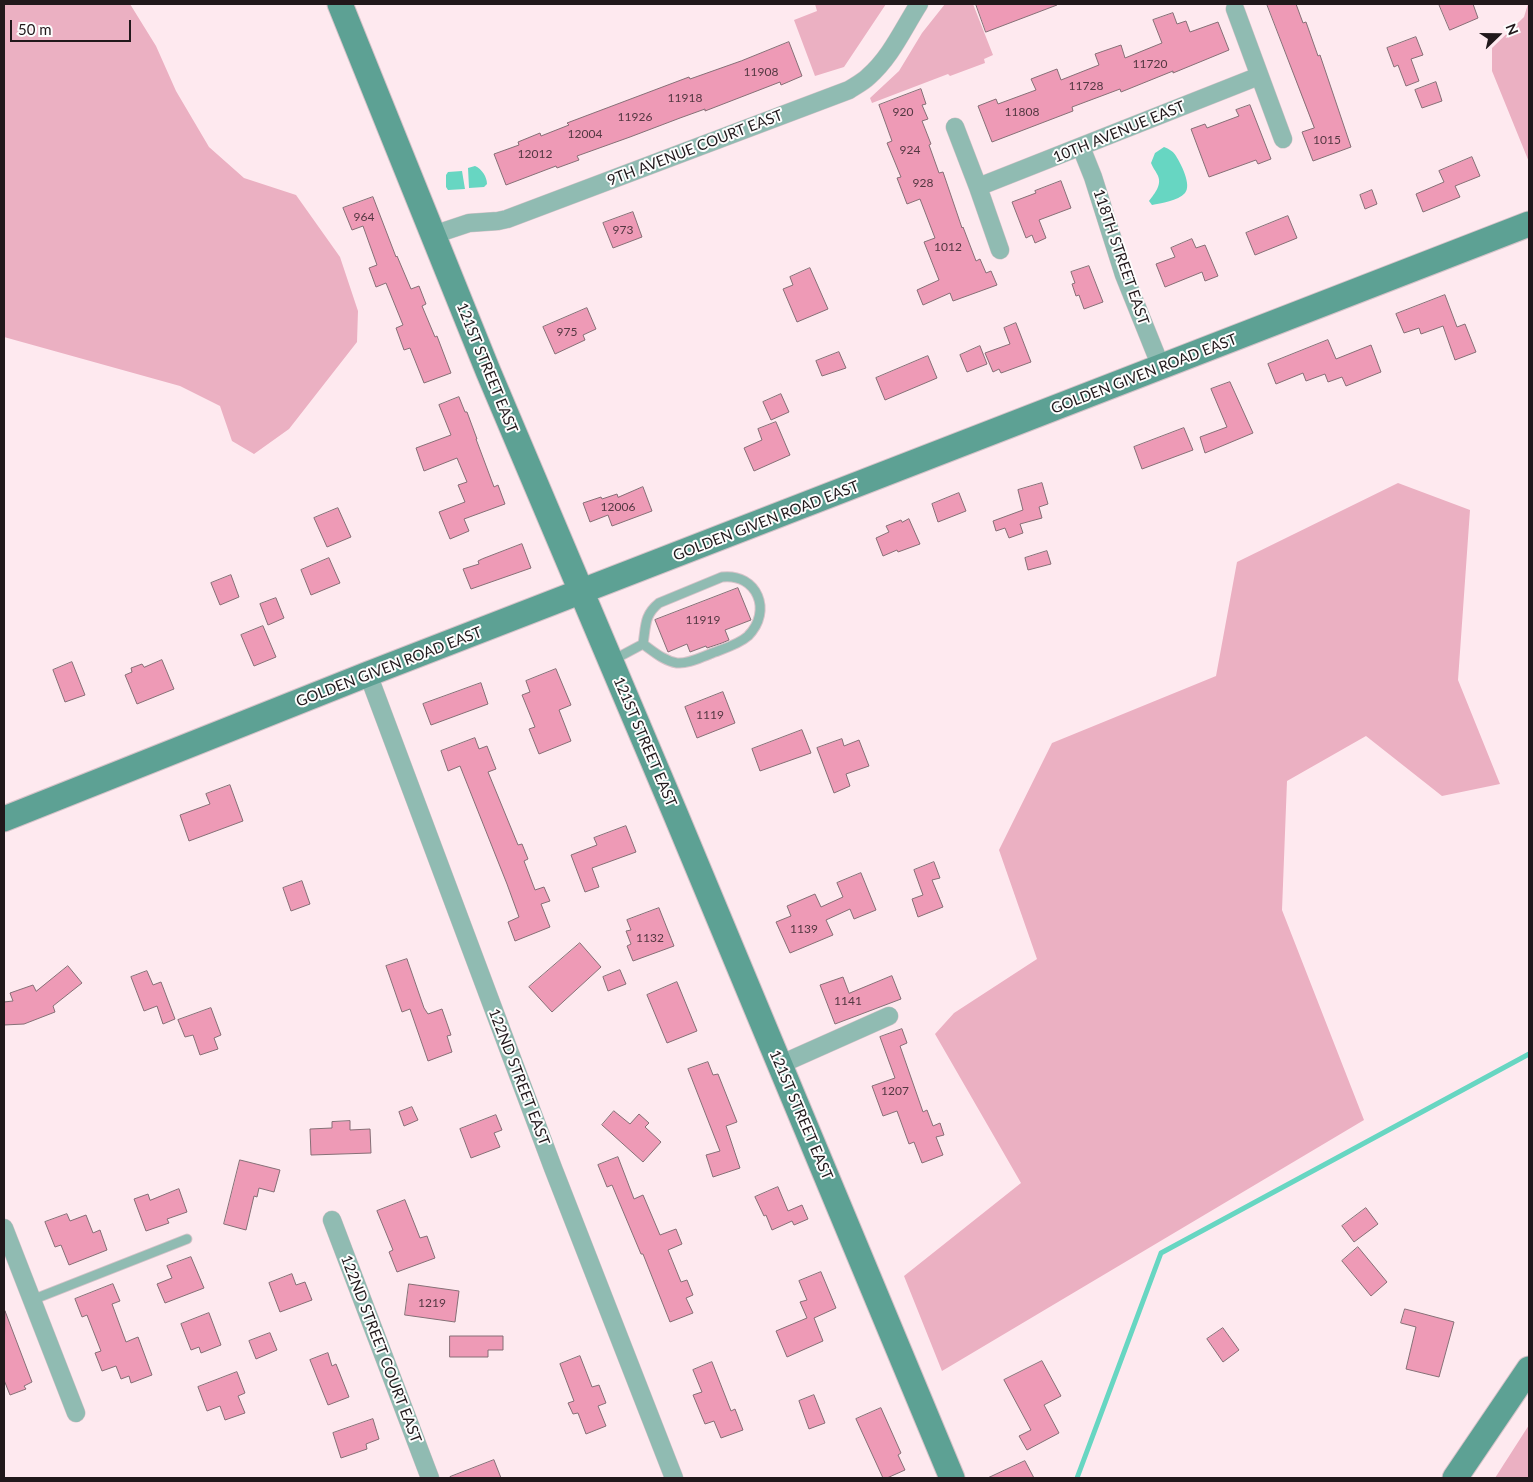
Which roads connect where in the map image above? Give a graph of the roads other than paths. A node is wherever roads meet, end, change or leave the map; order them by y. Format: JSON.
{"nodes":[{"id":1,"x":340,"y":4,"type":"edge"},
{"id":2,"x":920,"y":4,"type":"edge"},
{"id":3,"x":1235,"y":9,"type":"dead end"},
{"id":4,"x":1259,"y":76,"type":"junction"},
{"id":5,"x":954,"y":127,"type":"dead end"},
{"id":6,"x":1283,"y":139,"type":"dead end"},
{"id":7,"x":1081,"y":147,"type":"junction"},
{"id":8,"x":978,"y":187,"type":"junction"},
{"id":9,"x":1529,"y":224,"type":"edge"},
{"id":10,"x":433,"y":235,"type":"junction"},
{"id":11,"x":1000,"y":250,"type":"dead end"},
{"id":12,"x":1161,"y":367,"type":"junction"},
{"id":13,"x":581,"y":593,"type":"junction"},
{"id":14,"x":643,"y":644,"type":"junction"},
{"id":15,"x":610,"y":661,"type":"junction"},
{"id":16,"x":368,"y":674,"type":"junction"},
{"id":17,"x":4,"y":818,"type":"edge"},
{"id":18,"x":889,"y":1016,"type":"dead end"},
{"id":19,"x":779,"y":1065,"type":"junction"},
{"id":20,"x":332,"y":1220,"type":"dead end"},
{"id":21,"x":4,"y":1228,"type":"edge"},
{"id":22,"x":187,"y":1239,"type":"dead end"},
{"id":23,"x":32,"y":1300,"type":"junction"},
{"id":24,"x":1529,"y":1369,"type":"edge"},
{"id":25,"x":76,"y":1414,"type":"dead end"},
{"id":26,"x":430,"y":1478,"type":"edge"},
{"id":27,"x":674,"y":1478,"type":"edge"},
{"id":28,"x":952,"y":1478,"type":"edge"},
{"id":29,"x":1456,"y":1478,"type":"edge"}],
"edges":[{"from":1,"to":10,"type":"street","name":"121ST STREET EAST"},
{"from":2,"to":10,"type":"street","name":"9TH AVENUE COURT EAST"},
{"from":3,"to":4,"type":"street"},
{"from":4,"to":6,"type":"street"},
{"from":4,"to":7,"type":"street","name":"10TH AVENUE EAST"},
{"from":5,"to":8,"type":"street"},
{"from":7,"to":8,"type":"street","name":"10TH AVENUE EAST"},
{"from":7,"to":12,"type":"street","name":"118TH STREET EAST"},
{"from":8,"to":11,"type":"street"},
{"from":9,"to":12,"type":"street","name":"GOLDEN GIVEN ROAD EAST"},
{"from":10,"to":13,"type":"street","name":"121ST STREET EAST"},
{"from":12,"to":13,"type":"street","name":"GOLDEN GIVEN ROAD EAST"},
{"from":13,"to":15,"type":"street","name":"121ST STREET EAST"},
{"from":13,"to":16,"type":"street","name":"GOLDEN GIVEN ROAD EAST"},
{"from":14,"to":14,"type":"lane"},
{"from":14,"to":15,"type":"lane"},
{"from":15,"to":19,"type":"street","name":"121ST STREET EAST"},
{"from":16,"to":17,"type":"street","name":"GOLDEN GIVEN ROAD EAST"},
{"from":16,"to":27,"type":"street","name":"122ND STREET EAST"},
{"from":18,"to":19,"type":"street"},
{"from":19,"to":28,"type":"street","name":"121ST STREET EAST"},
{"from":20,"to":26,"type":"street","name":"122ND STREET COURT EAST"},
{"from":21,"to":23,"type":"street"},
{"from":22,"to":23,"type":"lane"},
{"from":23,"to":25,"type":"street"},
{"from":24,"to":29,"type":"street"}]}
